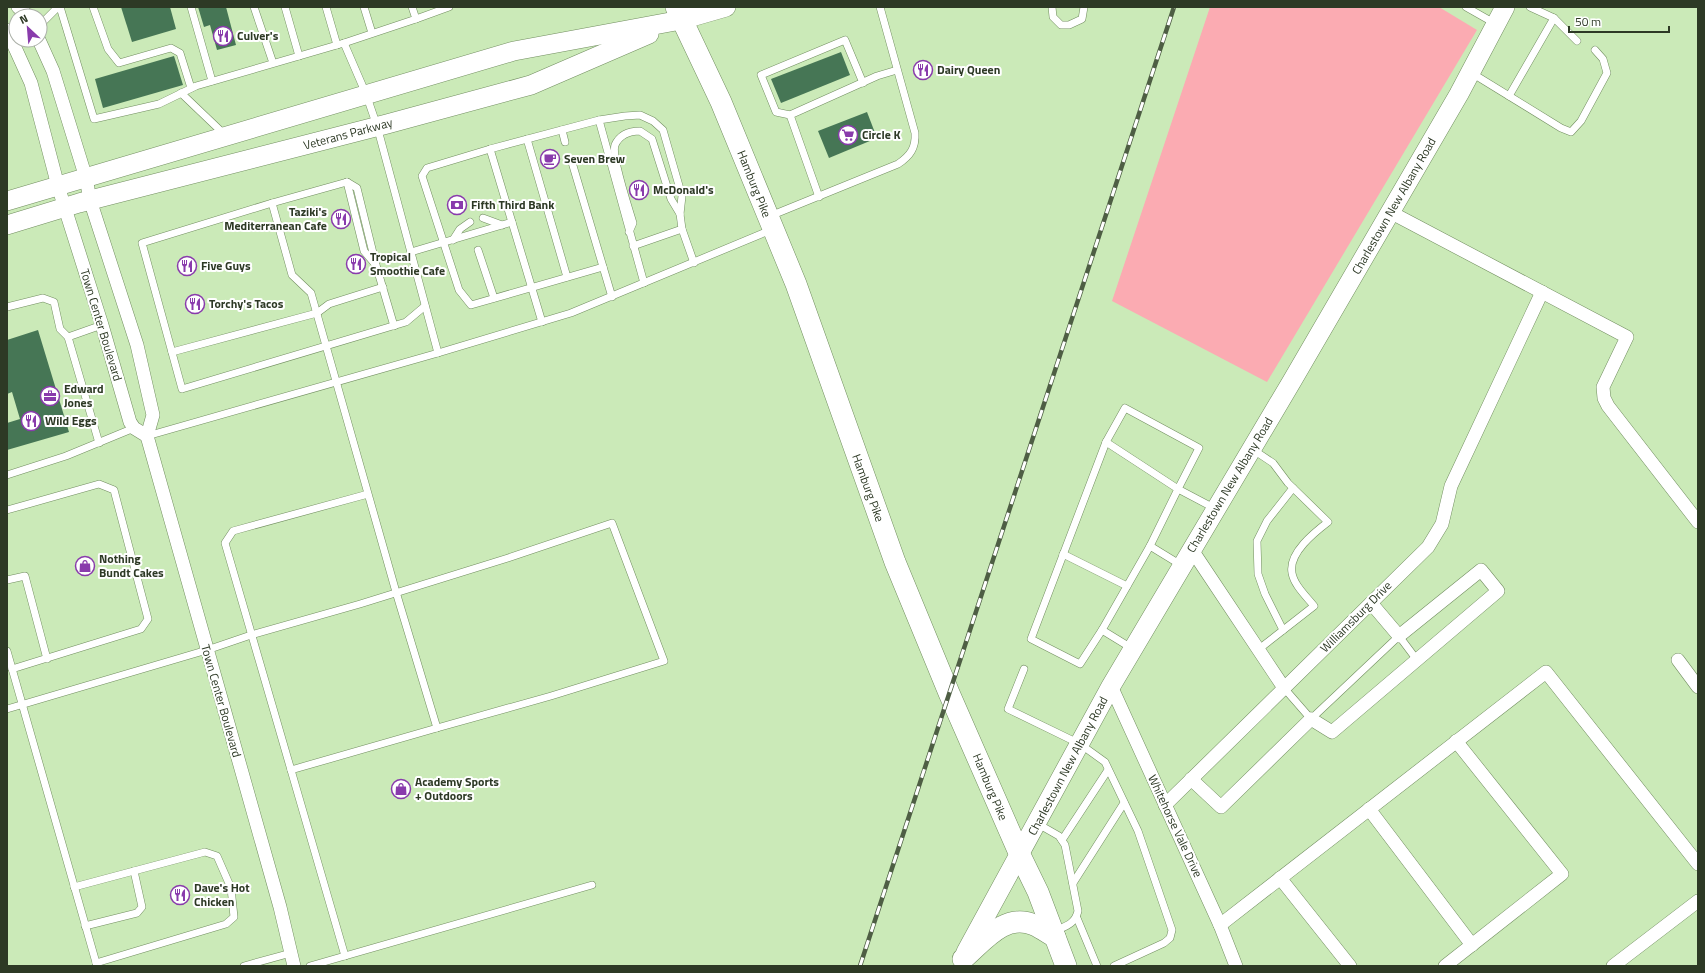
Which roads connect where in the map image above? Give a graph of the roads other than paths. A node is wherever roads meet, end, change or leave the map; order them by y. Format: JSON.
{"nodes":[{"id":1,"x":59,"y":7,"type":"edge"},
{"id":2,"x":93,"y":7,"type":"edge"},
{"id":3,"x":191,"y":7,"type":"edge"},
{"id":4,"x":254,"y":7,"type":"edge"},
{"id":5,"x":285,"y":7,"type":"edge"},
{"id":6,"x":326,"y":7,"type":"edge"},
{"id":7,"x":364,"y":7,"type":"edge"},
{"id":8,"x":412,"y":7,"type":"edge"},
{"id":9,"x":449,"y":7,"type":"edge"},
{"id":10,"x":726,"y":7,"type":"edge"},
{"id":11,"x":880,"y":7,"type":"edge"},
{"id":12,"x":1052,"y":7,"type":"edge"},
{"id":13,"x":1084,"y":7,"type":"edge"},
{"id":14,"x":1466,"y":7,"type":"edge"},
{"id":15,"x":1505,"y":7,"type":"edge"},
{"id":16,"x":1530,"y":7,"type":"edge"},
{"id":17,"x":678,"y":14,"type":"edge"},
{"id":18,"x":48,"y":17,"type":"edge"},
{"id":19,"x":1554,"y":18,"type":"junction"},
{"id":20,"x":416,"y":19,"type":"junction"},
{"id":21,"x":1496,"y":24,"type":"junction"},
{"id":22,"x":7,"y":31,"type":"edge"},
{"id":23,"x":372,"y":33,"type":"junction"},
{"id":24,"x":1577,"y":41,"type":"dead end"},
{"id":25,"x":341,"y":44,"type":"junction"},
{"id":26,"x":43,"y":48,"type":"edge"},
{"id":27,"x":1595,"y":50,"type":"dead end"},
{"id":28,"x":299,"y":56,"type":"junction"},
{"id":29,"x":273,"y":63,"type":"junction"},
{"id":30,"x":897,"y":70,"type":"junction"},
{"id":31,"x":1470,"y":72,"type":"junction"},
{"id":32,"x":212,"y":81,"type":"junction"},
{"id":33,"x":863,"y":82,"type":"junction"},
{"id":34,"x":191,"y":88,"type":"junction"},
{"id":35,"x":181,"y":93,"type":"junction"},
{"id":36,"x":366,"y":94,"type":"junction"},
{"id":37,"x":1509,"y":96,"type":"junction"},
{"id":38,"x":790,"y":114,"type":"junction"},
{"id":39,"x":599,"y":120,"type":"junction"},
{"id":40,"x":377,"y":126,"type":"junction"},
{"id":41,"x":562,"y":130,"type":"junction"},
{"id":42,"x":226,"y":136,"type":"junction"},
{"id":43,"x":527,"y":139,"type":"junction"},
{"id":44,"x":566,"y":142,"type":"dead end"},
{"id":45,"x":490,"y":149,"type":"junction"},
{"id":46,"x":570,"y":159,"type":"dead end"},
{"id":47,"x":86,"y":178,"type":"junction"},
{"id":48,"x":58,"y":186,"type":"junction"},
{"id":49,"x":819,"y":197,"type":"junction"},
{"id":50,"x":90,"y":200,"type":"junction"},
{"id":51,"x":7,"y":201,"type":"edge"},
{"id":52,"x":272,"y":203,"type":"junction"},
{"id":53,"x":65,"y":207,"type":"junction"},
{"id":54,"x":1390,"y":212,"type":"junction"},
{"id":55,"x":680,"y":214,"type":"junction"},
{"id":56,"x":483,"y":218,"type":"dead end"},
{"id":57,"x":470,"y":222,"type":"dead end"},
{"id":58,"x":512,"y":222,"type":"junction"},
{"id":59,"x":770,"y":223,"type":"junction"},
{"id":60,"x":7,"y":225,"type":"edge"},
{"id":61,"x":502,"y":225,"type":"junction"},
{"id":62,"x":682,"y":229,"type":"junction"},
{"id":63,"x":629,"y":232,"type":"junction"},
{"id":64,"x":453,"y":240,"type":"junction"},
{"id":65,"x":444,"y":243,"type":"junction"},
{"id":66,"x":633,"y":246,"type":"junction"},
{"id":67,"x":478,"y":250,"type":"dead end"},
{"id":68,"x":411,"y":252,"type":"junction"},
{"id":69,"x":694,"y":263,"type":"junction"},
{"id":70,"x":602,"y":267,"type":"junction"},
{"id":71,"x":567,"y":277,"type":"junction"},
{"id":72,"x":644,"y":283,"type":"junction"},
{"id":73,"x":383,"y":286,"type":"junction"},
{"id":74,"x":531,"y":287,"type":"junction"},
{"id":75,"x":1542,"y":292,"type":"junction"},
{"id":76,"x":612,"y":297,"type":"junction"},
{"id":77,"x":494,"y":298,"type":"junction"},
{"id":78,"x":424,"y":306,"type":"junction"},
{"id":79,"x":7,"y":307,"type":"edge"},
{"id":80,"x":317,"y":313,"type":"junction"},
{"id":81,"x":542,"y":322,"type":"junction"},
{"id":82,"x":102,"y":325,"type":"junction"},
{"id":83,"x":394,"y":326,"type":"junction"},
{"id":84,"x":68,"y":337,"type":"junction"},
{"id":85,"x":327,"y":347,"type":"junction"},
{"id":86,"x":172,"y":352,"type":"junction"},
{"id":87,"x":438,"y":353,"type":"junction"},
{"id":88,"x":336,"y":382,"type":"junction"},
{"id":89,"x":134,"y":428,"type":"junction"},
{"id":90,"x":148,"y":436,"type":"junction"},
{"id":91,"x":1106,"y":442,"type":"junction"},
{"id":92,"x":99,"y":443,"type":"junction"},
{"id":93,"x":1252,"y":449,"type":"junction"},
{"id":94,"x":7,"y":474,"type":"edge"},
{"id":95,"x":1178,"y":488,"type":"junction"},
{"id":96,"x":1293,"y":488,"type":"junction"},
{"id":97,"x":368,"y":494,"type":"junction"},
{"id":98,"x":1216,"y":509,"type":"junction"},
{"id":99,"x":7,"y":510,"type":"edge"},
{"id":100,"x":1698,"y":522,"type":"edge"},
{"id":101,"x":1150,"y":546,"type":"junction"},
{"id":102,"x":1063,"y":554,"type":"junction"},
{"id":103,"x":1187,"y":558,"type":"junction"},
{"id":104,"x":7,"y":580,"type":"edge"},
{"id":105,"x":1127,"y":586,"type":"junction"},
{"id":106,"x":396,"y":592,"type":"junction"},
{"id":107,"x":1371,"y":603,"type":"junction"},
{"id":108,"x":1102,"y":630,"type":"junction"},
{"id":109,"x":1283,"y":630,"type":"junction"},
{"id":110,"x":250,"y":635,"type":"junction"},
{"id":111,"x":1399,"y":636,"type":"junction"},
{"id":112,"x":1133,"y":649,"type":"junction"},
{"id":113,"x":207,"y":650,"type":"junction"},
{"id":114,"x":1258,"y":650,"type":"junction"},
{"id":115,"x":7,"y":651,"type":"edge"},
{"id":116,"x":47,"y":659,"type":"junction"},
{"id":117,"x":1417,"y":660,"type":"junction"},
{"id":118,"x":1678,"y":660,"type":"dead end"},
{"id":119,"x":12,"y":669,"type":"junction"},
{"id":120,"x":1024,"y":669,"type":"dead end"},
{"id":121,"x":1111,"y":686,"type":"junction"},
{"id":122,"x":1698,"y":687,"type":"edge"},
{"id":123,"x":1284,"y":688,"type":"junction"},
{"id":124,"x":22,"y":704,"type":"junction"},
{"id":125,"x":7,"y":709,"type":"edge"},
{"id":126,"x":1311,"y":719,"type":"junction"},
{"id":127,"x":437,"y":728,"type":"junction"},
{"id":128,"x":1456,"y":742,"type":"junction"},
{"id":129,"x":1080,"y":744,"type":"junction"},
{"id":130,"x":291,"y":770,"type":"junction"},
{"id":131,"x":1108,"y":770,"type":"junction"},
{"id":132,"x":1191,"y":779,"type":"junction"},
{"id":133,"x":1124,"y":804,"type":"junction"},
{"id":134,"x":1165,"y":805,"type":"junction"},
{"id":135,"x":1369,"y":809,"type":"junction"},
{"id":136,"x":1037,"y":823,"type":"junction"},
{"id":137,"x":1062,"y":840,"type":"junction"},
{"id":138,"x":1020,"y":855,"type":"junction"},
{"id":139,"x":1698,"y":864,"type":"edge"},
{"id":140,"x":134,"y":871,"type":"junction"},
{"id":141,"x":1280,"y":878,"type":"junction"},
{"id":142,"x":1073,"y":882,"type":"junction"},
{"id":143,"x":592,"y":885,"type":"dead end"},
{"id":144,"x":74,"y":887,"type":"junction"},
{"id":145,"x":1698,"y":900,"type":"edge"},
{"id":146,"x":1077,"y":918,"type":"junction"},
{"id":147,"x":1220,"y":925,"type":"junction"},
{"id":148,"x":85,"y":926,"type":"junction"},
{"id":149,"x":1054,"y":935,"type":"junction"},
{"id":150,"x":1472,"y":945,"type":"junction"},
{"id":151,"x":345,"y":956,"type":"junction"},
{"id":152,"x":293,"y":960,"type":"edge"},
{"id":153,"x":961,"y":962,"type":"edge"},
{"id":154,"x":96,"y":964,"type":"edge"},
{"id":155,"x":244,"y":966,"type":"edge"},
{"id":156,"x":310,"y":966,"type":"edge"},
{"id":157,"x":1066,"y":966,"type":"edge"},
{"id":158,"x":1097,"y":966,"type":"edge"},
{"id":159,"x":1114,"y":966,"type":"edge"},
{"id":160,"x":1236,"y":966,"type":"edge"},
{"id":161,"x":1350,"y":966,"type":"edge"},
{"id":162,"x":1446,"y":966,"type":"edge"},
{"id":163,"x":1613,"y":966,"type":"edge"}],
"edges":[{"from":1,"to":18,"type":"lane"},
{"from":1,"to":35,"type":"lane"},
{"from":2,"to":34,"type":"lane"},
{"from":3,"to":32,"type":"lane"},
{"from":4,"to":29,"type":"lane"},
{"from":5,"to":28,"type":"lane"},
{"from":6,"to":25,"type":"lane"},
{"from":7,"to":23,"type":"lane"},
{"from":8,"to":20,"type":"lane"},
{"from":9,"to":20,"type":"lane"},
{"from":10,"to":17,"type":"main road","name":"Veterans Parkway"},
{"from":11,"to":30,"type":"lane"},
{"from":12,"to":13,"type":"lane"},
{"from":14,"to":21,"type":"lane"},
{"from":15,"to":21,"type":"main road","name":"Charlestown New Albany Road"},
{"from":16,"to":19,"type":"lane"},
{"from":17,"to":36,"type":"main road","name":"Veterans Parkway"},
{"from":17,"to":40,"type":"main road","name":"Veterans Parkway"},
{"from":17,"to":59,"type":"main road","name":"Hamburg Pike"},
{"from":19,"to":24,"type":"lane"},
{"from":19,"to":37,"type":"lane"},
{"from":20,"to":23,"type":"lane"},
{"from":21,"to":31,"type":"main road","name":"Charlestown New Albany Road"},
{"from":22,"to":48,"type":"street"},
{"from":23,"to":25,"type":"lane"},
{"from":25,"to":28,"type":"lane"},
{"from":25,"to":36,"type":"lane"},
{"from":26,"to":47,"type":"street"},
{"from":27,"to":37,"type":"lane"},
{"from":28,"to":29,"type":"lane"},
{"from":29,"to":32,"type":"lane"},
{"from":30,"to":33,"type":"lane"},
{"from":30,"to":49,"type":"lane"},
{"from":31,"to":37,"type":"lane"},
{"from":31,"to":54,"type":"main road","name":"Charlestown New Albany Road"},
{"from":32,"to":34,"type":"lane"},
{"from":33,"to":38,"type":"lane"},
{"from":33,"to":38,"type":"lane"},
{"from":34,"to":35,"type":"lane"},
{"from":35,"to":42,"type":"lane"},
{"from":36,"to":40,"type":"lane"},
{"from":36,"to":42,"type":"main road","name":"Veterans Parkway"},
{"from":38,"to":49,"type":"lane"},
{"from":39,"to":41,"type":"lane"},
{"from":39,"to":55,"type":"lane"},
{"from":39,"to":63,"type":"lane"},
{"from":40,"to":50,"type":"main road","name":"Veterans Parkway"},
{"from":40,"to":68,"type":"lane"},
{"from":41,"to":43,"type":"lane"},
{"from":41,"to":44,"type":"lane"},
{"from":42,"to":47,"type":"main road","name":"Veterans Parkway"},
{"from":43,"to":45,"type":"lane"},
{"from":43,"to":71,"type":"lane"},
{"from":45,"to":58,"type":"lane"},
{"from":45,"to":65,"type":"lane"},
{"from":46,"to":70,"type":"lane"},
{"from":47,"to":48,"type":"main road","name":"Veterans Parkway"},
{"from":47,"to":50,"type":"street","name":"Town Center Boulevard"},
{"from":48,"to":51,"type":"main road","name":"Veterans Parkway"},
{"from":48,"to":53,"type":"street","name":"Town Center Boulevard"},
{"from":49,"to":59,"type":"lane"},
{"from":50,"to":53,"type":"main road","name":"Veterans Parkway"},
{"from":50,"to":90,"type":"street","name":"Town Center Boulevard"},
{"from":52,"to":73,"type":"lane"},
{"from":52,"to":80,"type":"lane"},
{"from":52,"to":86,"type":"lane"},
{"from":53,"to":60,"type":"main road","name":"Veterans Parkway"},
{"from":53,"to":82,"type":"street","name":"Town Center Boulevard"},
{"from":54,"to":75,"type":"street"},
{"from":54,"to":93,"type":"main road","name":"Charlestown New Albany Road"},
{"from":55,"to":62,"type":"lane"},
{"from":55,"to":63,"type":"lane"},
{"from":56,"to":61,"type":"lane"},
{"from":57,"to":64,"type":"lane"},
{"from":58,"to":61,"type":"lane"},
{"from":58,"to":74,"type":"lane"},
{"from":59,"to":69,"type":"lane"},
{"from":59,"to":138,"type":"main road","name":"Hamburg Pike"},
{"from":61,"to":64,"type":"lane"},
{"from":62,"to":66,"type":"lane"},
{"from":62,"to":69,"type":"lane"},
{"from":63,"to":66,"type":"lane"},
{"from":64,"to":65,"type":"lane"},
{"from":65,"to":68,"type":"lane"},
{"from":65,"to":77,"type":"lane"},
{"from":66,"to":72,"type":"lane"},
{"from":67,"to":77,"type":"lane"},
{"from":68,"to":78,"type":"lane"},
{"from":69,"to":72,"type":"lane"},
{"from":70,"to":71,"type":"lane"},
{"from":70,"to":76,"type":"lane"},
{"from":71,"to":74,"type":"lane"},
{"from":72,"to":76,"type":"lane"},
{"from":73,"to":80,"type":"lane"},
{"from":73,"to":83,"type":"lane"},
{"from":74,"to":77,"type":"lane"},
{"from":74,"to":81,"type":"lane"},
{"from":75,"to":100,"type":"street"},
{"from":75,"to":107,"type":"street","name":"Williamsburg Drive"},
{"from":76,"to":81,"type":"lane"},
{"from":78,"to":83,"type":"lane"},
{"from":78,"to":87,"type":"lane"},
{"from":79,"to":84,"type":"lane"},
{"from":80,"to":85,"type":"lane"},
{"from":80,"to":86,"type":"lane"},
{"from":81,"to":87,"type":"lane"},
{"from":82,"to":84,"type":"lane"},
{"from":82,"to":89,"type":"street","name":"Town Center Boulevard"},
{"from":83,"to":85,"type":"lane"},
{"from":84,"to":92,"type":"lane"},
{"from":85,"to":86,"type":"lane"},
{"from":85,"to":88,"type":"lane"},
{"from":87,"to":88,"type":"lane"},
{"from":88,"to":90,"type":"lane"},
{"from":88,"to":97,"type":"lane"},
{"from":89,"to":90,"type":"street"},
{"from":89,"to":92,"type":"lane"},
{"from":90,"to":113,"type":"street","name":"Town Center Boulevard"},
{"from":91,"to":95,"type":"lane"},
{"from":91,"to":95,"type":"lane"},
{"from":91,"to":102,"type":"lane"},
{"from":92,"to":94,"type":"lane"},
{"from":93,"to":96,"type":"lane"},
{"from":93,"to":98,"type":"main road","name":"Charlestown New Albany Road"},
{"from":95,"to":98,"type":"lane"},
{"from":95,"to":101,"type":"lane"},
{"from":96,"to":109,"type":"lane"},
{"from":96,"to":109,"type":"lane"},
{"from":97,"to":106,"type":"lane"},
{"from":97,"to":110,"type":"lane"},
{"from":98,"to":103,"type":"main road","name":"Charlestown New Albany Road"},
{"from":99,"to":116,"type":"lane"},
{"from":101,"to":103,"type":"lane"},
{"from":101,"to":105,"type":"lane"},
{"from":102,"to":105,"type":"lane"},
{"from":102,"to":108,"type":"lane"},
{"from":103,"to":112,"type":"main road","name":"Charlestown New Albany Road"},
{"from":103,"to":114,"type":"street"},
{"from":104,"to":116,"type":"lane"},
{"from":105,"to":108,"type":"lane"},
{"from":106,"to":110,"type":"lane"},
{"from":106,"to":127,"type":"lane"},
{"from":106,"to":127,"type":"lane"},
{"from":107,"to":111,"type":"street"},
{"from":107,"to":123,"type":"street","name":"Williamsburg Drive"},
{"from":108,"to":112,"type":"lane"},
{"from":109,"to":114,"type":"lane"},
{"from":110,"to":113,"type":"lane"},
{"from":110,"to":130,"type":"lane"},
{"from":111,"to":117,"type":"lane"},
{"from":111,"to":117,"type":"street"},
{"from":111,"to":126,"type":"lane"},
{"from":112,"to":121,"type":"main road","name":"Charlestown New Albany Road"},
{"from":113,"to":124,"type":"lane"},
{"from":113,"to":152,"type":"street","name":"Town Center Boulevard"},
{"from":114,"to":123,"type":"street"},
{"from":115,"to":119,"type":"lane"},
{"from":116,"to":119,"type":"lane"},
{"from":117,"to":126,"type":"street"},
{"from":118,"to":122,"type":"street"},
{"from":119,"to":124,"type":"lane"},
{"from":120,"to":129,"type":"lane"},
{"from":121,"to":129,"type":"main road","name":"Charlestown New Albany Road"},
{"from":121,"to":134,"type":"street","name":"Whitehorse Vale Drive"},
{"from":123,"to":126,"type":"lane"},
{"from":123,"to":132,"type":"street","name":"Williamsburg Drive"},
{"from":124,"to":125,"type":"lane"},
{"from":124,"to":144,"type":"lane"},
{"from":126,"to":132,"type":"street"},
{"from":127,"to":130,"type":"lane"},
{"from":128,"to":135,"type":"street"},
{"from":128,"to":139,"type":"street"},
{"from":128,"to":150,"type":"street"},
{"from":129,"to":131,"type":"lane"},
{"from":129,"to":136,"type":"main road","name":"Charlestown New Albany Road"},
{"from":130,"to":151,"type":"lane"},
{"from":131,"to":133,"type":"lane"},
{"from":131,"to":137,"type":"lane"},
{"from":132,"to":134,"type":"street","name":"Williamsburg Drive"},
{"from":133,"to":142,"type":"lane"},
{"from":133,"to":159,"type":"lane"},
{"from":134,"to":147,"type":"street","name":"Whitehorse Vale Drive"},
{"from":135,"to":141,"type":"street"},
{"from":135,"to":150,"type":"street"},
{"from":136,"to":137,"type":"lane"},
{"from":136,"to":138,"type":"main road","name":"Charlestown New Albany Road"},
{"from":137,"to":142,"type":"lane"},
{"from":138,"to":149,"type":"main road","name":"Hamburg Pike"},
{"from":138,"to":153,"type":"main road","name":"Charlestown New Albany Road"},
{"from":140,"to":144,"type":"lane"},
{"from":140,"to":148,"type":"lane"},
{"from":140,"to":154,"type":"lane"},
{"from":141,"to":147,"type":"street"},
{"from":141,"to":161,"type":"street"},
{"from":142,"to":146,"type":"lane"},
{"from":143,"to":151,"type":"lane"},
{"from":144,"to":148,"type":"lane"},
{"from":145,"to":163,"type":"street"},
{"from":146,"to":149,"type":"lane"},
{"from":146,"to":158,"type":"lane"},
{"from":147,"to":160,"type":"street","name":"Whitehorse Vale Drive"},
{"from":148,"to":154,"type":"lane"},
{"from":149,"to":153,"type":"main road"},
{"from":149,"to":157,"type":"main road","name":"Hamburg Pike"},
{"from":150,"to":162,"type":"street"},
{"from":151,"to":156,"type":"lane"},
{"from":152,"to":155,"type":"lane"}]}
